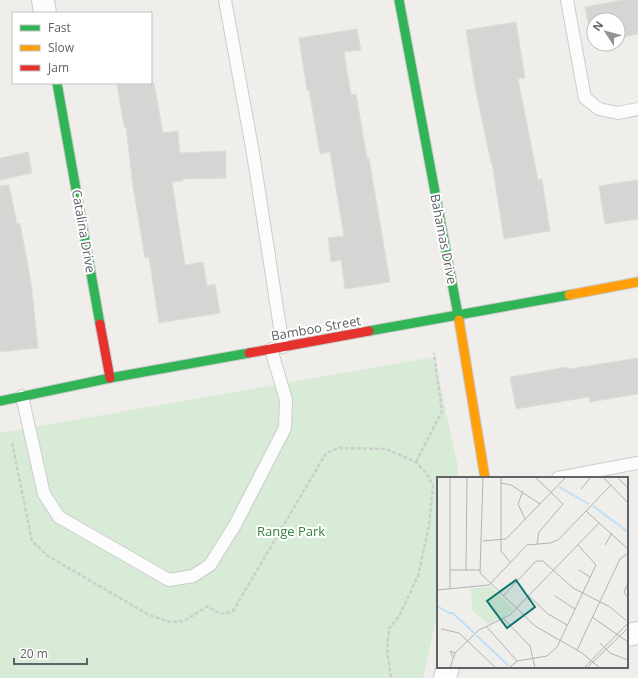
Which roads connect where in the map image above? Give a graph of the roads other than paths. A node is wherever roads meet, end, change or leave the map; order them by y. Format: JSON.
{"nodes":[{"id":1,"x":43,"y":0,"type":"edge"},
{"id":2,"x":225,"y":0,"type":"edge"},
{"id":3,"x":399,"y":0,"type":"edge"},
{"id":4,"x":567,"y":0,"type":"edge"},
{"id":5,"x":45,"y":12,"type":"edge"},
{"id":6,"x":58,"y":84,"type":"edge"},
{"id":7,"x":638,"y":109,"type":"edge"},
{"id":8,"x":638,"y":282,"type":"edge"},
{"id":9,"x":458,"y":315,"type":"junction"},
{"id":10,"x":277,"y":348,"type":"junction"},
{"id":11,"x":110,"y":378,"type":"junction"},
{"id":12,"x":22,"y":396,"type":"junction"},
{"id":13,"x":0,"y":400,"type":"edge"},
{"id":14,"x":638,"y":463,"type":"edge"},
{"id":15,"x":485,"y":477,"type":"edge"},
{"id":16,"x":563,"y":477,"type":"edge"},
{"id":17,"x":638,"y":633,"type":"edge"},
{"id":18,"x":628,"y":635,"type":"edge"},
{"id":19,"x":448,"y":668,"type":"edge"},
{"id":20,"x":445,"y":678,"type":"edge"}],
"edges":[{"from":1,"to":5,"type":"street"},
{"from":2,"to":10,"type":"lane"},
{"from":3,"to":9,"type":"street","name":"Bahamas Drive"},
{"from":4,"to":7,"type":"lane"},
{"from":6,"to":11,"type":"street","name":"Catalina Drive"},
{"from":8,"to":9,"type":"street","name":"Bamboo Street"},
{"from":9,"to":10,"type":"street","name":"Bamboo Street"},
{"from":9,"to":15,"type":"street","name":"Bahamas Drive"},
{"from":10,"to":11,"type":"street","name":"Bamboo Street"},
{"from":10,"to":12,"type":"lane"},
{"from":11,"to":12,"type":"street","name":"Bamboo Street"},
{"from":12,"to":13,"type":"street","name":"Bamboo Street"},
{"from":14,"to":16,"type":"lane"},
{"from":17,"to":18,"type":"street"},
{"from":19,"to":20,"type":"street"}]}
